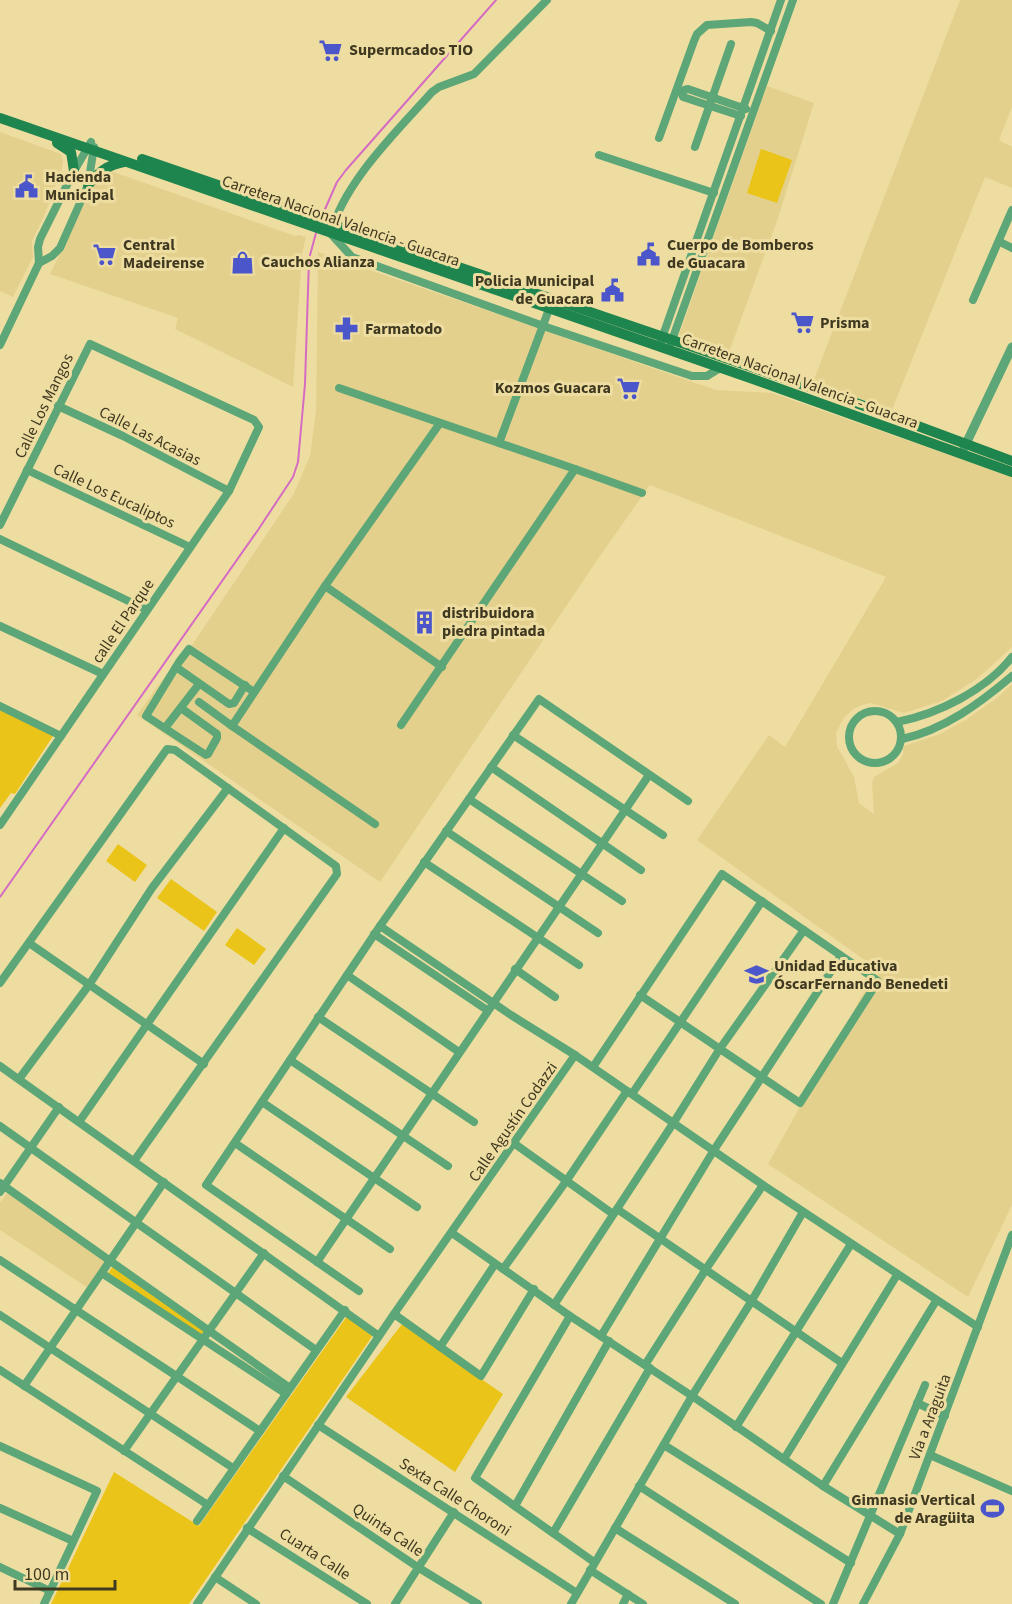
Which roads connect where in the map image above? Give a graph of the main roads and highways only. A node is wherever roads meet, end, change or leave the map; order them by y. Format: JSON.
{"nodes":[{"id":1,"x":0,"y":111,"type":"edge"},
{"id":2,"x":0,"y":118,"type":"edge"},
{"id":3,"x":19,"y":124,"type":"junction"},
{"id":4,"x":92,"y":146,"type":"junction"},
{"id":5,"x":128,"y":162,"type":"junction"},
{"id":6,"x":74,"y":171,"type":"road end"},
{"id":7,"x":88,"y":185,"type":"road end"},
{"id":8,"x":323,"y":226,"type":"junction"},
{"id":9,"x":665,"y":344,"type":"junction"},
{"id":10,"x":964,"y":449,"type":"junction"},
{"id":11,"x":1012,"y":460,"type":"edge"},
{"id":12,"x":1012,"y":472,"type":"edge"}],
"edges":[{"from":1,"to":4,"type":"main road","name":"Carretera Nacional Valencia - Guacara"},
{"from":2,"to":3,"type":"main road","name":"Carretera Nacional Valencia - Guacara"},
{"from":3,"to":4,"type":"main road","name":"Carretera Nacional Valencia - Guacara"},
{"from":3,"to":6,"type":"main road"},
{"from":4,"to":5,"type":"main road","name":"Carretera Nacional Valencia - Guacara"},
{"from":4,"to":8,"type":"main road","name":"Carretera Nacional Valencia - Guacara"},
{"from":5,"to":7,"type":"main road"},
{"from":5,"to":8,"type":"main road","name":"Carretera Nacional Valencia - Guacara"},
{"from":8,"to":9,"type":"main road","name":"Carretera Nacional Valencia - Guacara"},
{"from":9,"to":10,"type":"main road","name":"Carretera Nacional Valencia - Guacara"},
{"from":9,"to":10,"type":"main road","name":"Carretera Nacional Valencia - Guacara"},
{"from":10,"to":11,"type":"main road","name":"Carretera Nacional Valencia - Guacara"},
{"from":10,"to":12,"type":"main road","name":"Carretera Nacional Valencia - Guacara"}]}
